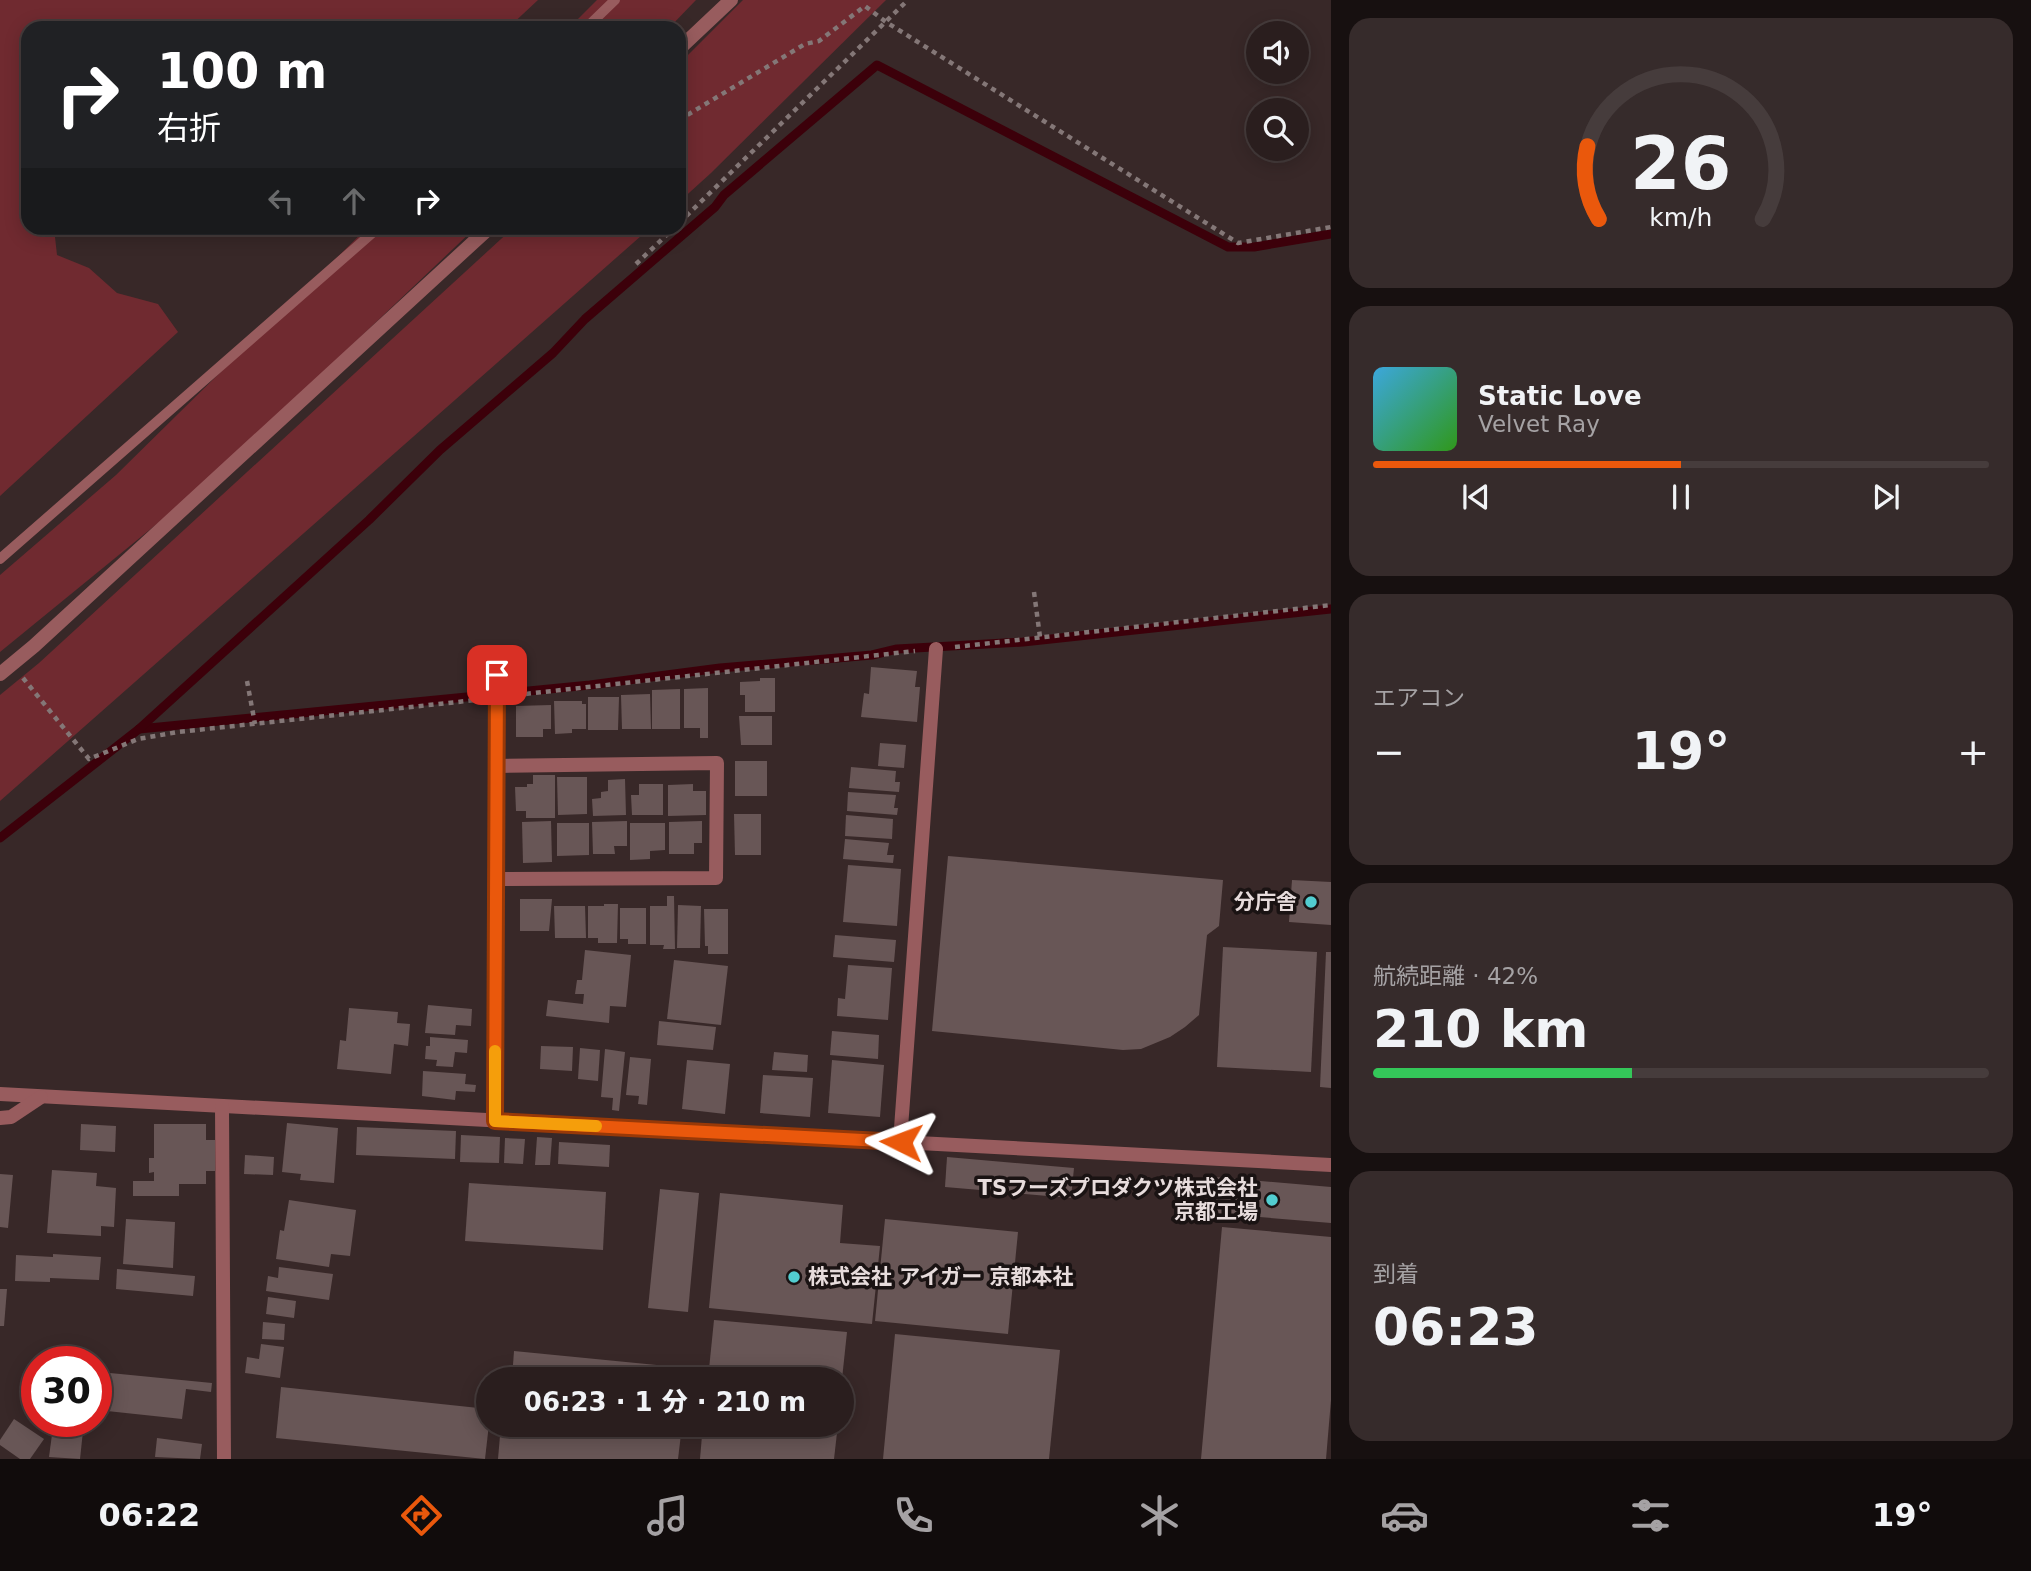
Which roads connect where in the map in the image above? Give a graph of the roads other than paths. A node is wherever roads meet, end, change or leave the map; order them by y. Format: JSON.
{"nodes":[{"id":1,"x":615,"y":0,"type":"edge"},
{"id":2,"x":731,"y":0,"type":"edge"},
{"id":3,"x":593,"y":21,"type":"edge"},
{"id":4,"x":686,"y":42,"type":"edge"},
{"id":5,"x":370,"y":235,"type":"edge"},
{"id":6,"x":481,"y":235,"type":"edge"},
{"id":7,"x":0,"y":559,"type":"edge"},
{"id":8,"x":936,"y":649,"type":"road end"},
{"id":9,"x":497,"y":653,"type":"dead end"},
{"id":10,"x":6,"y":669,"type":"edge"},
{"id":11,"x":496,"y":766,"type":"junction"},
{"id":12,"x":496,"y":879,"type":"junction"},
{"id":13,"x":0,"y":1094,"type":"edge"},
{"id":14,"x":41,"y":1097,"type":"junction"},
{"id":15,"x":222,"y":1106,"type":"junction"},
{"id":16,"x":0,"y":1118,"type":"edge"},
{"id":17,"x":495,"y":1121,"type":"junction"},
{"id":18,"x":901,"y":1142,"type":"junction"},
{"id":19,"x":1331,"y":1166,"type":"edge"},
{"id":20,"x":224,"y":1459,"type":"edge"}],
"edges":[{"from":1,"to":3,"type":"lane"},
{"from":2,"to":4,"type":"street"},
{"from":5,"to":7,"type":"lane"},
{"from":6,"to":10,"type":"street"},
{"from":8,"to":18,"type":"street"},
{"from":9,"to":11,"type":"street"},
{"from":11,"to":12,"type":"street"},
{"from":11,"to":12,"type":"street"},
{"from":12,"to":17,"type":"street"},
{"from":13,"to":14,"type":"street"},
{"from":14,"to":15,"type":"street"},
{"from":14,"to":16,"type":"street"},
{"from":15,"to":17,"type":"street"},
{"from":15,"to":20,"type":"street"},
{"from":17,"to":18,"type":"street"},
{"from":18,"to":19,"type":"street"}]}
